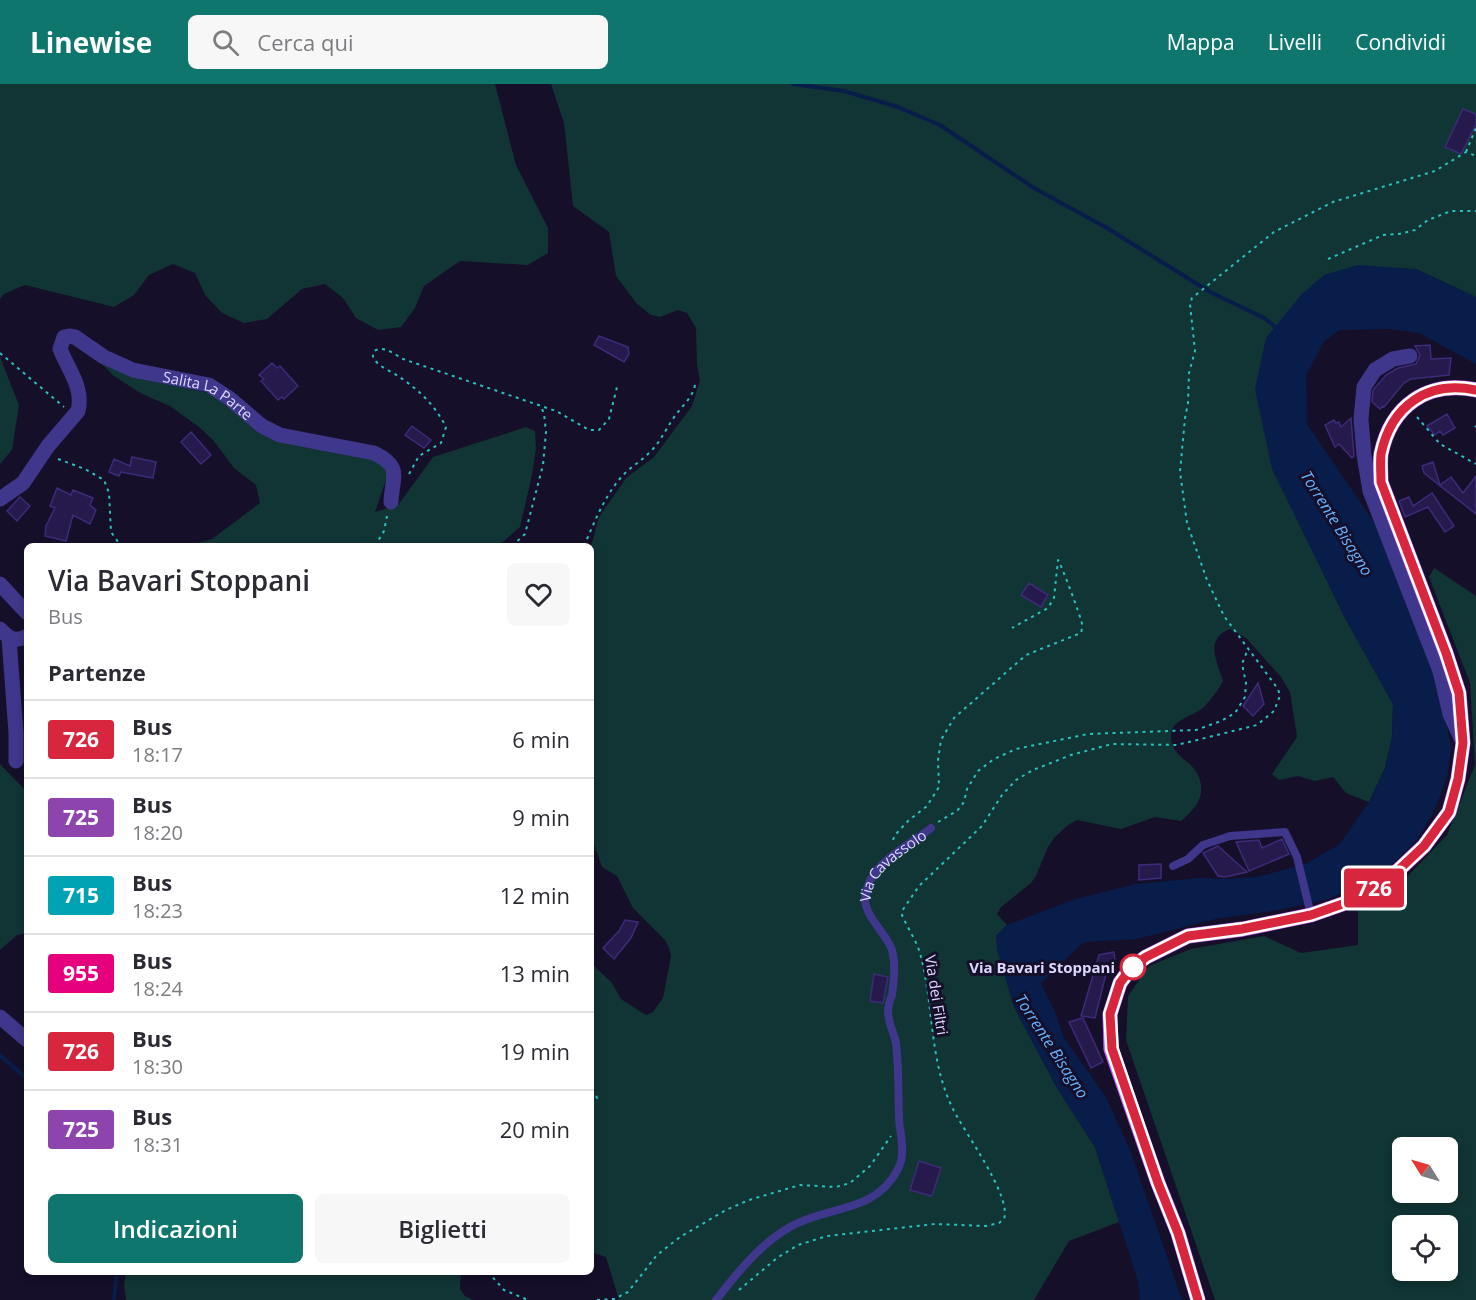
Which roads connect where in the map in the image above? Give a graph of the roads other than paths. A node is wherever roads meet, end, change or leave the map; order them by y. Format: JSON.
{"nodes":[{"id":1,"x":1410,"y":356,"type":"dead end"},
{"id":2,"x":1476,"y":390,"type":"edge"},
{"id":3,"x":0,"y":500,"type":"edge"},
{"id":4,"x":391,"y":502,"type":"road end"},
{"id":5,"x":0,"y":584,"type":"edge"},
{"id":6,"x":24,"y":610,"type":"edge"},
{"id":7,"x":4,"y":634,"type":"edge"},
{"id":8,"x":24,"y":637,"type":"edge"},
{"id":9,"x":1463,"y":743,"type":"junction"},
{"id":10,"x":16,"y":761,"type":"dead end"},
{"id":11,"x":931,"y":828,"type":"road end"},
{"id":12,"x":1173,"y":866,"type":"dead end"},
{"id":13,"x":1310,"y":910,"type":"junction"},
{"id":14,"x":0,"y":1017,"type":"edge"},
{"id":15,"x":24,"y":1037,"type":"edge"},
{"id":16,"x":716,"y":1300,"type":"edge"},
{"id":17,"x":1198,"y":1300,"type":"edge"}],
"edges":[{"from":1,"to":9,"type":"street"},
{"from":2,"to":9,"type":"main road"},
{"from":3,"to":4,"type":"street","name":"Salita La Parte"},
{"from":5,"to":6,"type":"street"},
{"from":7,"to":8,"type":"street"},
{"from":7,"to":10,"type":"street"},
{"from":9,"to":13,"type":"main road"},
{"from":11,"to":16,"type":"lane","name":"Via Cavassolo"},
{"from":12,"to":13,"type":"lane"},
{"from":13,"to":17,"type":"main road"},
{"from":14,"to":15,"type":"street"}]}
